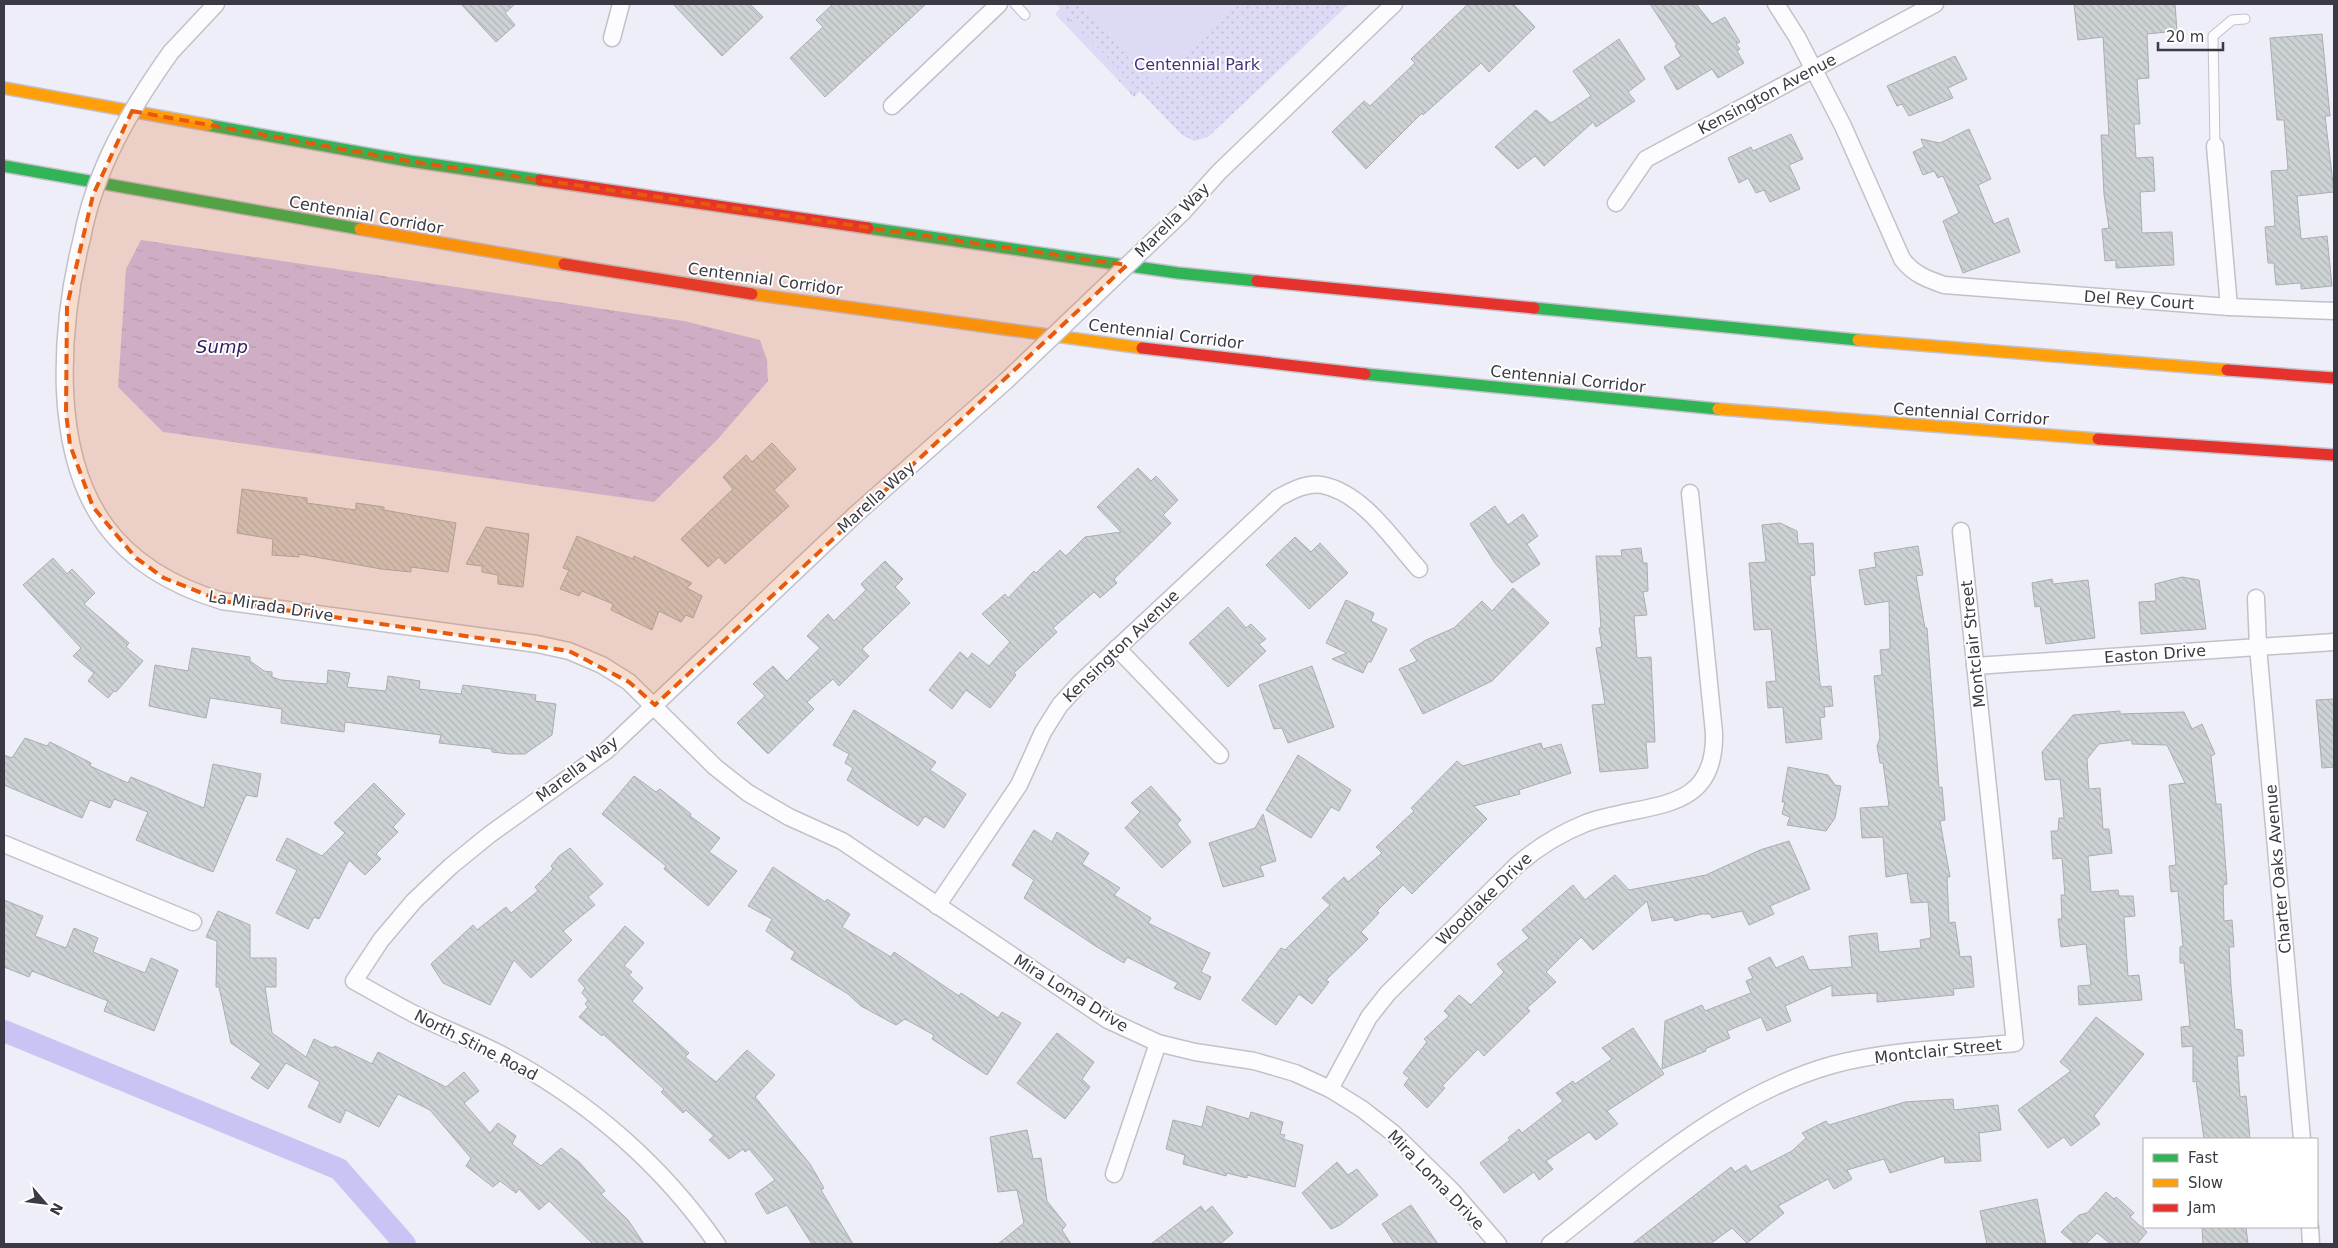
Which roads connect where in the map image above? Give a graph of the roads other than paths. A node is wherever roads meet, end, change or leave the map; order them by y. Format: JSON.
{"nodes":[{"id":1,"x":216,"y":4,"type":"edge"},
{"id":2,"x":621,"y":4,"type":"edge"},
{"id":3,"x":999,"y":4,"type":"edge"},
{"id":4,"x":1015,"y":4,"type":"edge"},
{"id":5,"x":1394,"y":4,"type":"edge"},
{"id":6,"x":1776,"y":4,"type":"edge"},
{"id":7,"x":1935,"y":4,"type":"edge"},
{"id":8,"x":1025,"y":15,"type":"dead end"},
{"id":9,"x":2245,"y":20,"type":"dead end"},
{"id":10,"x":612,"y":38,"type":"dead end"},
{"id":11,"x":1814,"y":69,"type":"junction"},
{"id":12,"x":4,"y":88,"type":"edge"},
{"id":13,"x":892,"y":106,"type":"dead end"},
{"id":14,"x":2215,"y":146,"type":"joint"},
{"id":15,"x":4,"y":166,"type":"edge"},
{"id":16,"x":1616,"y":203,"type":"dead end"},
{"id":17,"x":2229,"y":307,"type":"junction"},
{"id":18,"x":2334,"y":311,"type":"edge"},
{"id":19,"x":2334,"y":378,"type":"edge"},
{"id":20,"x":2334,"y":455,"type":"edge"},
{"id":21,"x":1690,"y":493,"type":"dead end"},
{"id":22,"x":1961,"y":531,"type":"dead end"},
{"id":23,"x":1419,"y":569,"type":"dead end"},
{"id":24,"x":2256,"y":598,"type":"dead end"},
{"id":25,"x":2334,"y":642,"type":"edge"},
{"id":26,"x":2258,"y":647,"type":"junction"},
{"id":27,"x":1117,"y":648,"type":"junction"},
{"id":28,"x":1976,"y":666,"type":"junction"},
{"id":29,"x":655,"y":705,"type":"junction"},
{"id":30,"x":1220,"y":756,"type":"dead end"},
{"id":31,"x":4,"y":844,"type":"edge"},
{"id":32,"x":937,"y":906,"type":"junction"},
{"id":33,"x":193,"y":922,"type":"dead end"},
{"id":34,"x":354,"y":981,"type":"joint"},
{"id":35,"x":1158,"y":1043,"type":"junction"},
{"id":36,"x":1330,"y":1089,"type":"junction"},
{"id":37,"x":2302,"y":1138,"type":"edge"},
{"id":38,"x":1114,"y":1174,"type":"dead end"},
{"id":39,"x":2310,"y":1228,"type":"edge"},
{"id":40,"x":717,"y":1244,"type":"edge"},
{"id":41,"x":1498,"y":1244,"type":"edge"},
{"id":42,"x":1550,"y":1244,"type":"edge"},
{"id":43,"x":2311,"y":1244,"type":"edge"}],
"edges":[{"from":1,"to":29,"type":"street","name":"La Mirada Drive","bridge":true},
{"from":2,"to":10,"type":"street"},
{"from":3,"to":13,"type":"street"},
{"from":4,"to":8,"type":"lane"},
{"from":5,"to":29,"type":"street","name":"Marella Way","bridge":true},
{"from":6,"to":11,"type":"street","name":"Del Rey Court"},
{"from":7,"to":11,"type":"street","name":"Kensington Avenue"},
{"from":9,"to":14,"type":"lane"},
{"from":11,"to":16,"type":"street","name":"Kensington Avenue"},
{"from":11,"to":17,"type":"street","name":"Del Rey Court"},
{"from":12,"to":19,"type":"highway"},
{"from":14,"to":17,"type":"street"},
{"from":15,"to":20,"type":"highway","name":"Centennial Corridor"},
{"from":17,"to":18,"type":"street","name":"Del Rey Court"},
{"from":21,"to":36,"type":"street","name":"Woodlake Drive"},
{"from":22,"to":28,"type":"street","name":"Montclair Street"},
{"from":23,"to":27,"type":"street","name":"Kensington Avenue"},
{"from":24,"to":26,"type":"street","name":"Charter Oaks Avenue"},
{"from":25,"to":26,"type":"street","name":"Easton Drive"},
{"from":26,"to":28,"type":"street","name":"Easton Drive"},
{"from":26,"to":37,"type":"street","name":"Charter Oaks Avenue"},
{"from":27,"to":30,"type":"street"},
{"from":27,"to":32,"type":"street","name":"Kensington Avenue"},
{"from":28,"to":42,"type":"street","name":"Montclair Street"},
{"from":29,"to":32,"type":"street","name":"Mira Loma Drive"},
{"from":29,"to":34,"type":"street","name":"Marella Way"},
{"from":31,"to":33,"type":"street"},
{"from":32,"to":35,"type":"street","name":"Mira Loma Drive"},
{"from":34,"to":40,"type":"street","name":"North Stine Road"},
{"from":35,"to":36,"type":"street","name":"Mira Loma Drive"},
{"from":35,"to":38,"type":"street"},
{"from":36,"to":41,"type":"street","name":"Mira Loma Drive"},
{"from":39,"to":43,"type":"street"}]}
